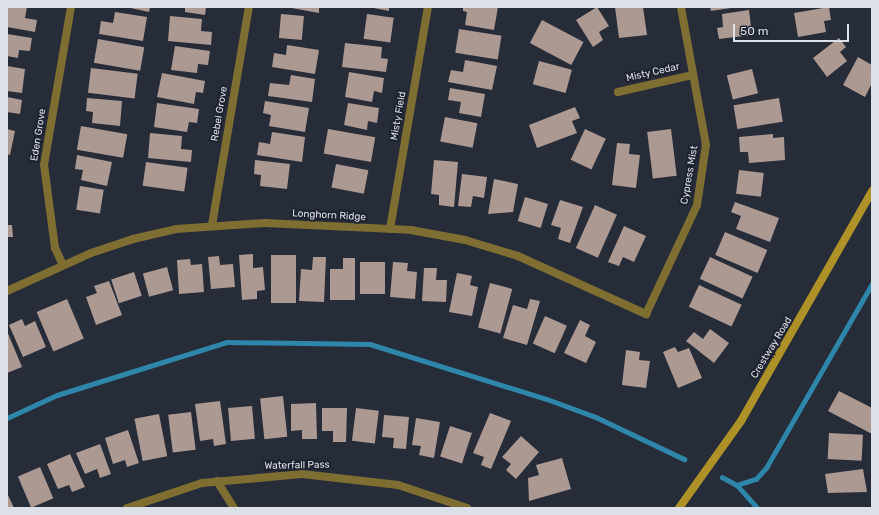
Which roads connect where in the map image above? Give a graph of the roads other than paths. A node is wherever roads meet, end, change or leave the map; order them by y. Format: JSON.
{"nodes":[{"id":1,"x":71,"y":7,"type":"edge"},
{"id":2,"x":249,"y":7,"type":"edge"},
{"id":3,"x":428,"y":7,"type":"edge"},
{"id":4,"x":682,"y":7,"type":"edge"},
{"id":5,"x":692,"y":75,"type":"junction"},
{"id":6,"x":618,"y":92,"type":"dead end"},
{"id":7,"x":872,"y":191,"type":"edge"},
{"id":8,"x":212,"y":225,"type":"junction"},
{"id":9,"x":390,"y":229,"type":"junction"},
{"id":10,"x":63,"y":266,"type":"junction"},
{"id":11,"x":7,"y":291,"type":"edge"},
{"id":12,"x":646,"y":314,"type":"joint"},
{"id":13,"x":218,"y":481,"type":"junction"},
{"id":14,"x":127,"y":508,"type":"edge"},
{"id":15,"x":234,"y":508,"type":"edge"},
{"id":16,"x":467,"y":508,"type":"edge"},
{"id":17,"x":679,"y":508,"type":"edge"}],
"edges":[{"from":1,"to":10,"type":"street","name":"Eden Grove"},
{"from":2,"to":8,"type":"street","name":"Rebel Grove"},
{"from":3,"to":9,"type":"street","name":"Misty Field"},
{"from":4,"to":5,"type":"street","name":"Cypress Mist"},
{"from":5,"to":6,"type":"street","name":"Misty Cedar"},
{"from":5,"to":12,"type":"street","name":"Cypress Mist"},
{"from":7,"to":17,"type":"street","name":"Crestway Road"},
{"from":8,"to":9,"type":"street","name":"Longhorn Ridge"},
{"from":8,"to":10,"type":"street","name":"Longhorn Ridge"},
{"from":9,"to":12,"type":"street","name":"Longhorn Ridge"},
{"from":10,"to":11,"type":"street","name":"Longhorn Ridge"},
{"from":13,"to":14,"type":"street","name":"Waterfall Pass"},
{"from":13,"to":15,"type":"street"},
{"from":13,"to":16,"type":"street","name":"Waterfall Pass"}]}
